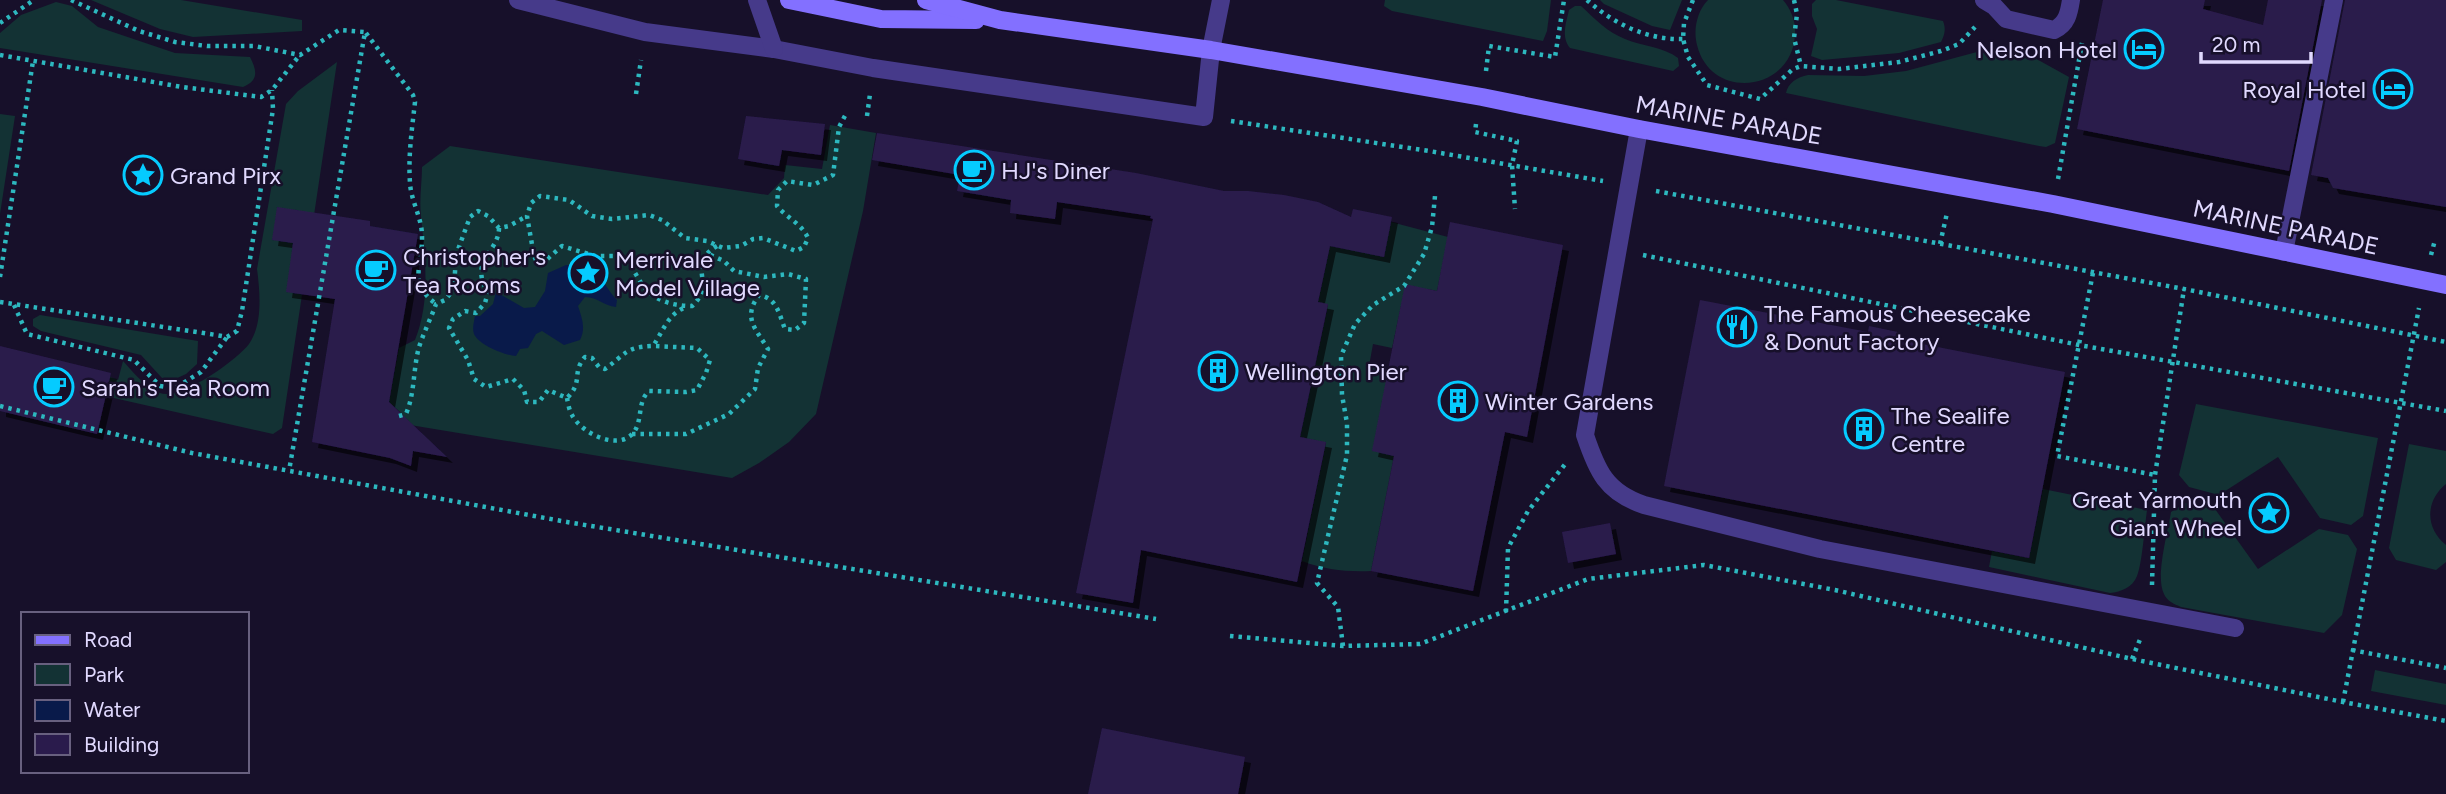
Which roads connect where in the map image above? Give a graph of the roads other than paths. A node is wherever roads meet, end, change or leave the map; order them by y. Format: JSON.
{"nodes":[{"id":1,"x":518,"y":0,"type":"edge"},
{"id":2,"x":757,"y":0,"type":"edge"},
{"id":3,"x":789,"y":0,"type":"edge"},
{"id":4,"x":926,"y":0,"type":"edge"},
{"id":5,"x":1221,"y":0,"type":"edge"},
{"id":6,"x":2334,"y":0,"type":"edge"},
{"id":7,"x":1989,"y":3,"type":"edge"},
{"id":8,"x":2070,"y":8,"type":"edge"},
{"id":9,"x":1000,"y":20,"type":"junction"},
{"id":10,"x":774,"y":49,"type":"junction"},
{"id":11,"x":1211,"y":50,"type":"junction"},
{"id":12,"x":1639,"y":129,"type":"junction"},
{"id":13,"x":2284,"y":252,"type":"junction"},
{"id":14,"x":2446,"y":285,"type":"edge"},
{"id":15,"x":2235,"y":628,"type":"dead end"}],
"edges":[{"from":1,"to":10,"type":"street"},
{"from":2,"to":10,"type":"street"},
{"from":3,"to":9,"type":"street","name":"MARINE PARADE"},
{"from":4,"to":9,"type":"street","name":"MARINE PARADE"},
{"from":5,"to":11,"type":"street"},
{"from":6,"to":13,"type":"street"},
{"from":7,"to":8,"type":"street"},
{"from":9,"to":11,"type":"street","name":"MARINE PARADE"},
{"from":10,"to":11,"type":"street"},
{"from":11,"to":12,"type":"street","name":"MARINE PARADE"},
{"from":12,"to":13,"type":"street","name":"MARINE PARADE"},
{"from":12,"to":15,"type":"street"},
{"from":13,"to":14,"type":"street","name":"MARINE PARADE"}]}
